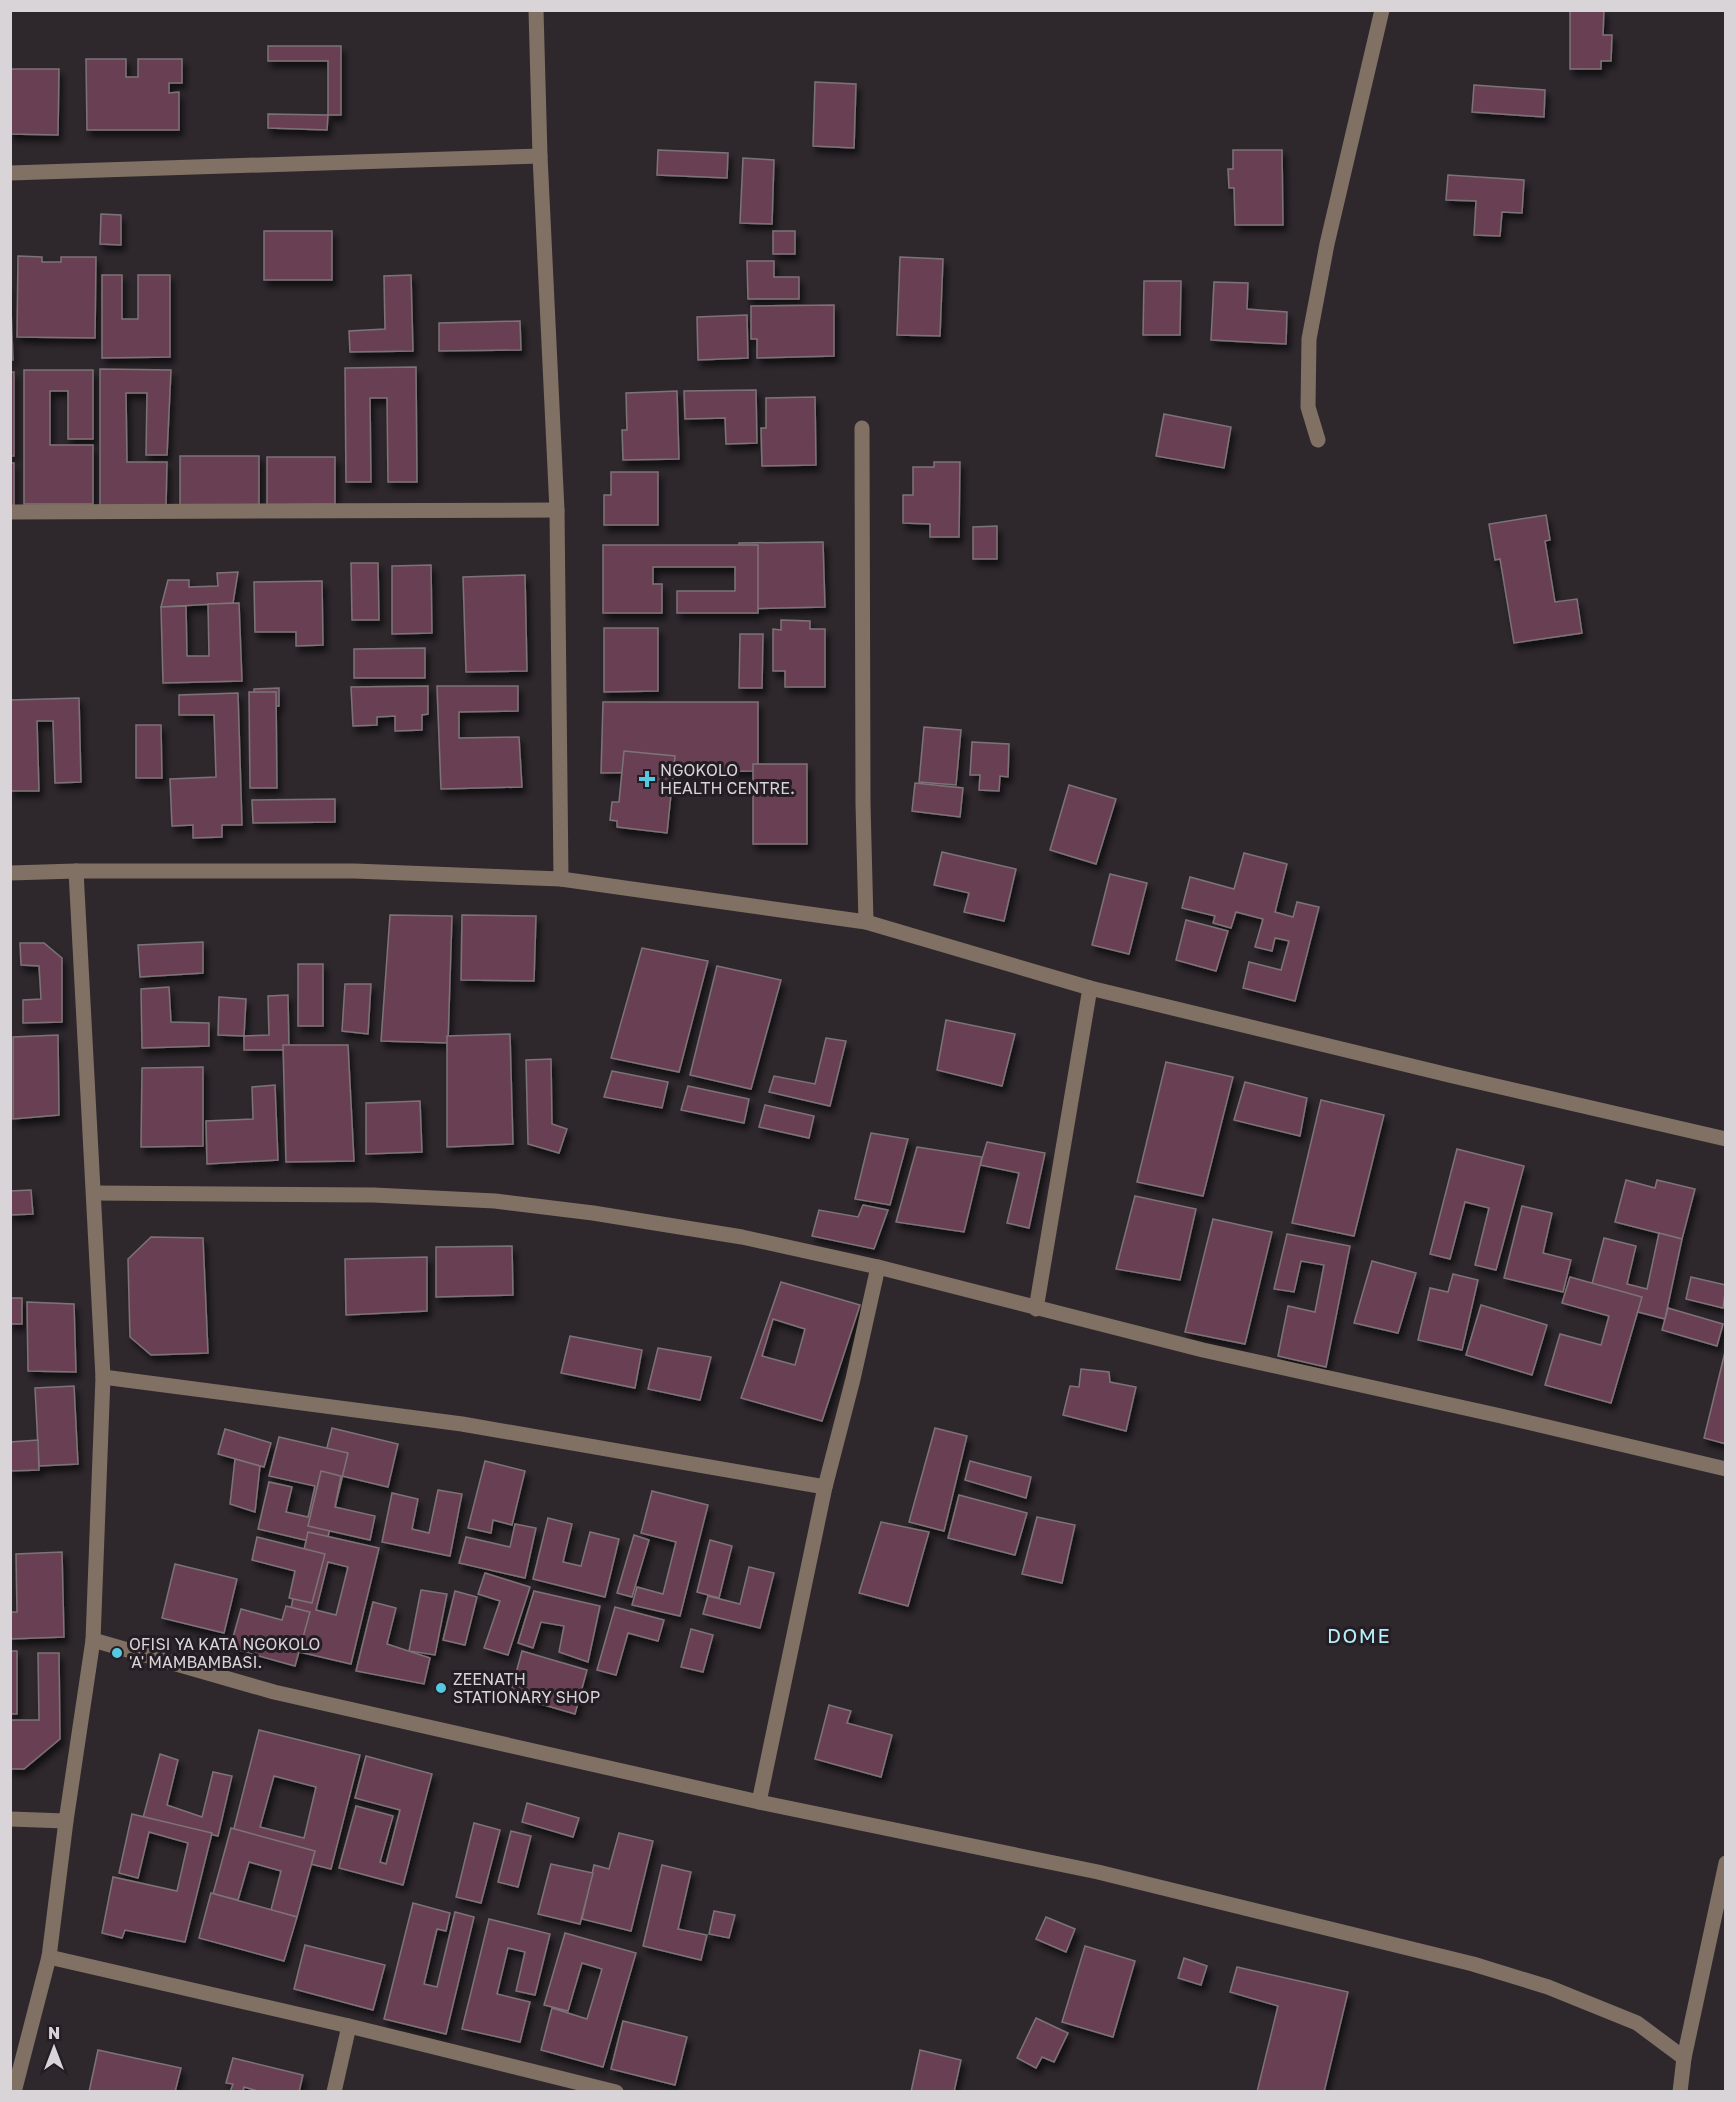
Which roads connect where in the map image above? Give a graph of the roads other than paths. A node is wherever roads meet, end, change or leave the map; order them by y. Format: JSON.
{"nodes":[{"id":1,"x":536,"y":10,"type":"edge"},
{"id":2,"x":1382,"y":10,"type":"edge"},
{"id":3,"x":540,"y":156,"type":"junction"},
{"id":4,"x":10,"y":173,"type":"edge"},
{"id":5,"x":862,"y":428,"type":"dead end"},
{"id":6,"x":1318,"y":440,"type":"dead end"},
{"id":7,"x":557,"y":510,"type":"junction"},
{"id":8,"x":10,"y":512,"type":"edge"},
{"id":9,"x":76,"y":871,"type":"junction"},
{"id":10,"x":10,"y":873,"type":"edge"},
{"id":11,"x":561,"y":879,"type":"junction"},
{"id":12,"x":866,"y":922,"type":"junction"},
{"id":13,"x":1090,"y":988,"type":"junction"},
{"id":14,"x":1725,"y":1139,"type":"edge"},
{"id":15,"x":95,"y":1193,"type":"junction"},
{"id":16,"x":878,"y":1267,"type":"junction"},
{"id":17,"x":1036,"y":1309,"type":"junction"},
{"id":18,"x":103,"y":1377,"type":"junction"},
{"id":19,"x":1725,"y":1469,"type":"edge"},
{"id":20,"x":825,"y":1487,"type":"junction"},
{"id":21,"x":93,"y":1640,"type":"junction"},
{"id":22,"x":759,"y":1802,"type":"junction"},
{"id":23,"x":10,"y":1819,"type":"edge"},
{"id":24,"x":66,"y":1821,"type":"junction"},
{"id":25,"x":1725,"y":1863,"type":"edge"},
{"id":26,"x":49,"y":1957,"type":"junction"},
{"id":27,"x":349,"y":2026,"type":"junction"},
{"id":28,"x":1684,"y":2058,"type":"junction"},
{"id":29,"x":14,"y":2091,"type":"edge"},
{"id":30,"x":334,"y":2091,"type":"edge"},
{"id":31,"x":616,"y":2091,"type":"edge"},
{"id":32,"x":1680,"y":2091,"type":"edge"}],
"edges":[{"from":1,"to":3,"type":"street"},
{"from":2,"to":6,"type":"street"},
{"from":3,"to":4,"type":"street"},
{"from":3,"to":7,"type":"street"},
{"from":5,"to":12,"type":"street"},
{"from":7,"to":8,"type":"street"},
{"from":7,"to":11,"type":"street"},
{"from":9,"to":10,"type":"street"},
{"from":9,"to":11,"type":"street"},
{"from":9,"to":15,"type":"street"},
{"from":11,"to":12,"type":"street"},
{"from":12,"to":13,"type":"street"},
{"from":13,"to":14,"type":"street"},
{"from":13,"to":17,"type":"street"},
{"from":15,"to":16,"type":"street"},
{"from":15,"to":18,"type":"street"},
{"from":16,"to":17,"type":"street"},
{"from":16,"to":20,"type":"street"},
{"from":17,"to":19,"type":"street"},
{"from":18,"to":20,"type":"street"},
{"from":18,"to":21,"type":"street"},
{"from":20,"to":22,"type":"street"},
{"from":21,"to":22,"type":"street"},
{"from":21,"to":24,"type":"street"},
{"from":22,"to":28,"type":"street"},
{"from":23,"to":24,"type":"street"},
{"from":24,"to":26,"type":"street"},
{"from":25,"to":28,"type":"street"},
{"from":26,"to":27,"type":"street"},
{"from":26,"to":29,"type":"street"},
{"from":27,"to":30,"type":"street"},
{"from":27,"to":31,"type":"street"},
{"from":28,"to":32,"type":"street"}]}
